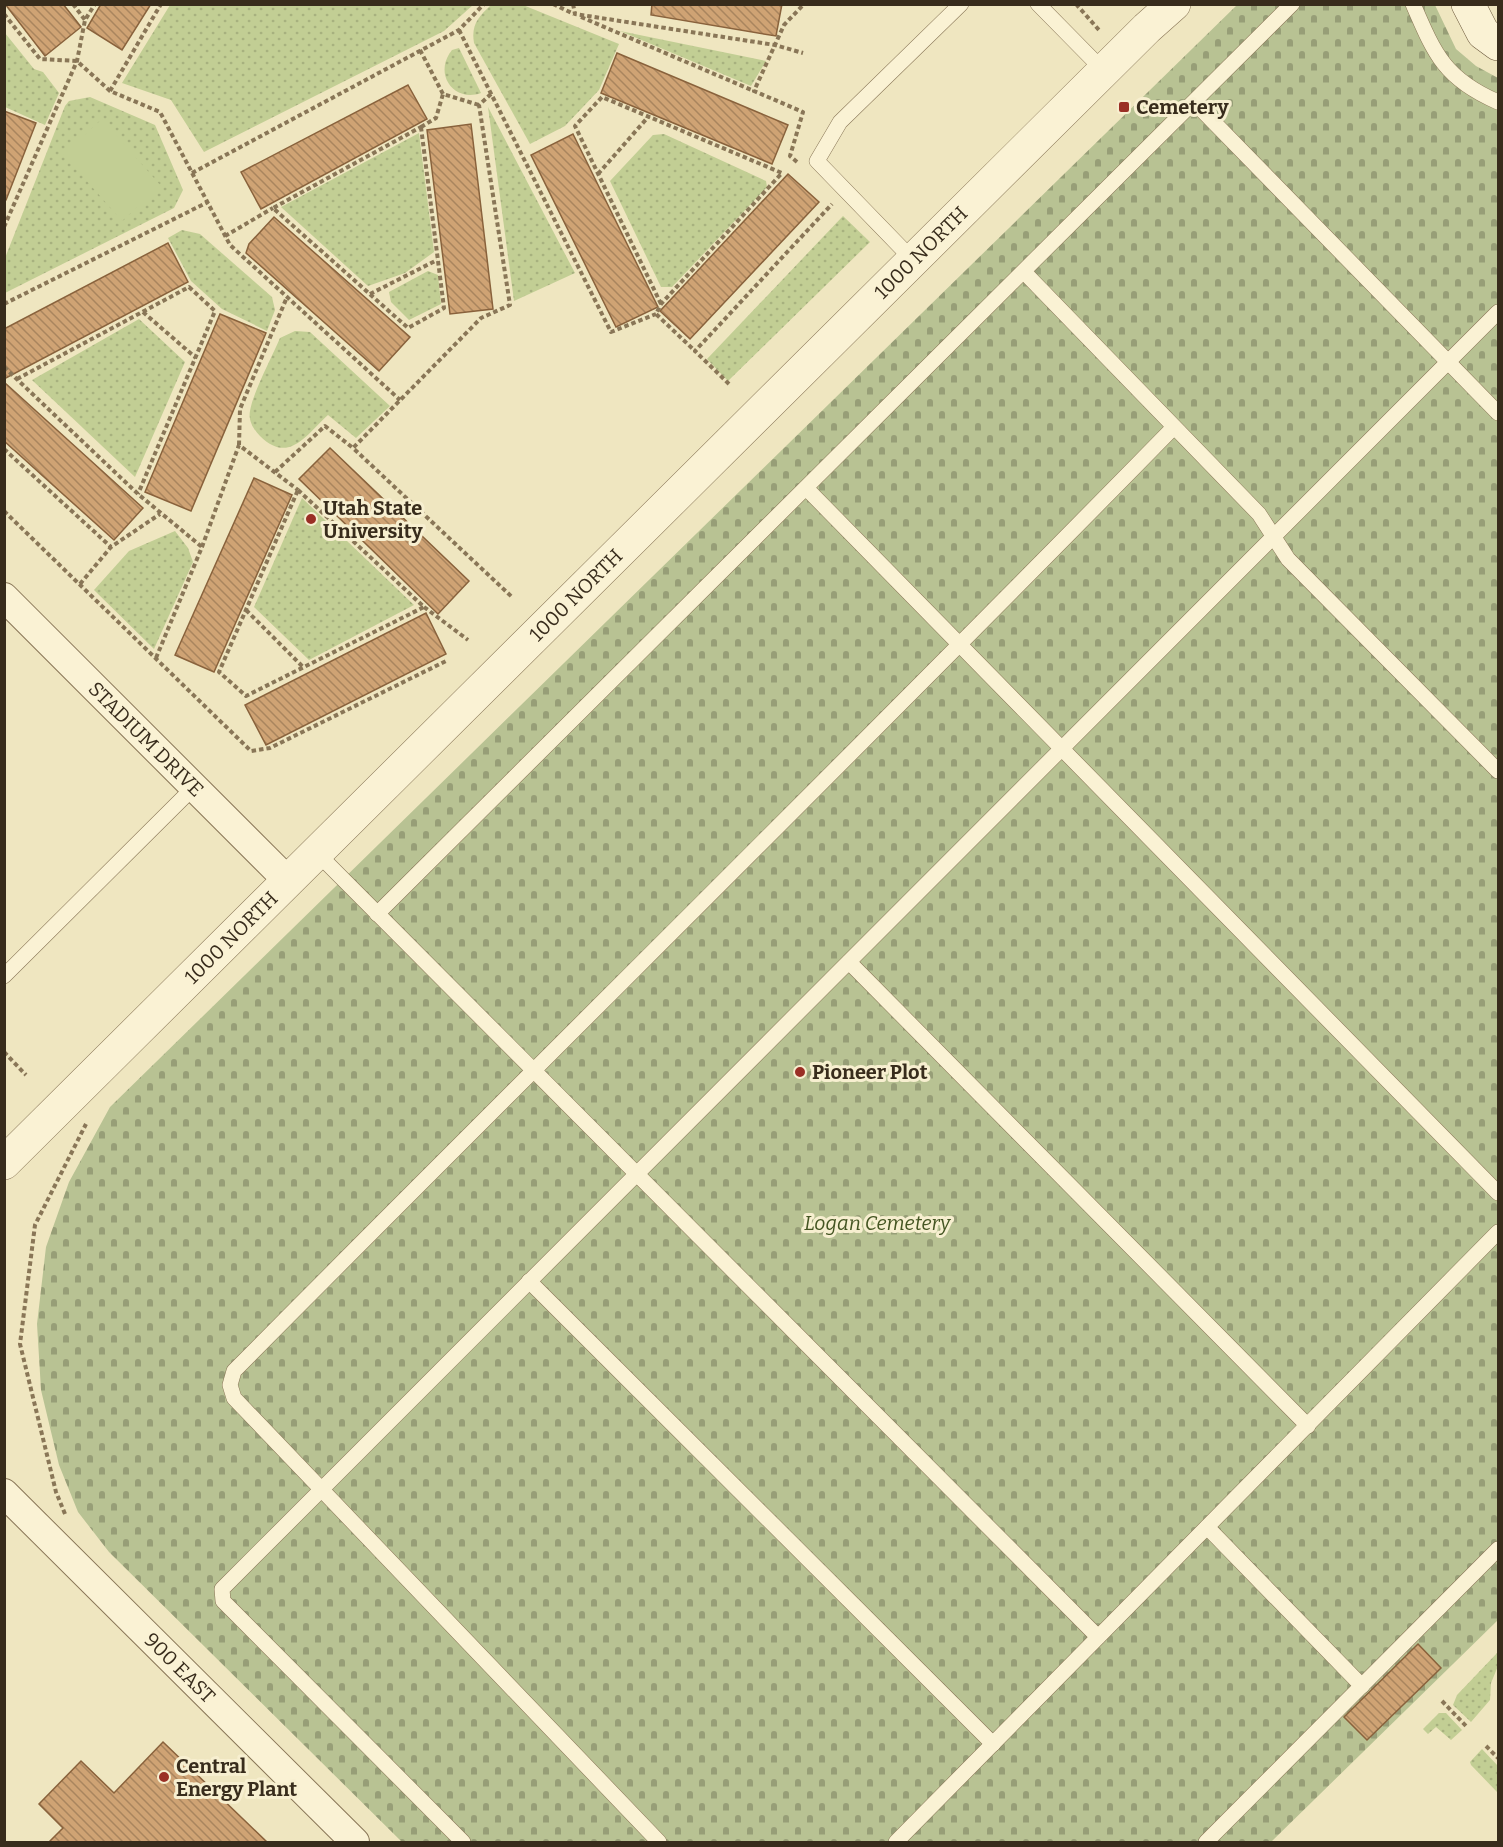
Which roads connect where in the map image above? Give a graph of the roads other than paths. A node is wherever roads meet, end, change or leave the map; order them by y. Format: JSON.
{"nodes":[{"id":1,"x":961,"y":4,"type":"edge"},
{"id":2,"x":1038,"y":4,"type":"edge"},
{"id":3,"x":1174,"y":4,"type":"edge"},
{"id":4,"x":1292,"y":4,"type":"edge"},
{"id":5,"x":1413,"y":4,"type":"edge"},
{"id":6,"x":1468,"y":4,"type":"edge"},
{"id":7,"x":1156,"y":16,"type":"edge"},
{"id":8,"x":1498,"y":44,"type":"edge"},
{"id":9,"x":1104,"y":70,"type":"junction"},
{"id":10,"x":1498,"y":102,"type":"edge"},
{"id":11,"x":1195,"y":103,"type":"junction"},
{"id":12,"x":914,"y":260,"type":"junction"},
{"id":13,"x":1025,"y":273,"type":"junction"},
{"id":14,"x":1498,"y":312,"type":"edge"},
{"id":15,"x":1448,"y":362,"type":"junction"},
{"id":16,"x":1498,"y":413,"type":"edge"},
{"id":17,"x":1174,"y":427,"type":"junction"},
{"id":18,"x":807,"y":489,"type":"junction"},
{"id":19,"x":1274,"y":536,"type":"junction"},
{"id":20,"x":4,"y":597,"type":"edge"},
{"id":21,"x":961,"y":645,"type":"junction"},
{"id":22,"x":1062,"y":748,"type":"junction"},
{"id":23,"x":1498,"y":771,"type":"edge"},
{"id":24,"x":194,"y":787,"type":"junction"},
{"id":25,"x":317,"y":853,"type":"junction"},
{"id":26,"x":288,"y":881,"type":"junction"},
{"id":27,"x":377,"y":914,"type":"junction"},
{"id":28,"x":849,"y":962,"type":"junction"},
{"id":29,"x":4,"y":976,"type":"edge"},
{"id":30,"x":532,"y":1069,"type":"junction"},
{"id":31,"x":4,"y":1163,"type":"edge"},
{"id":32,"x":636,"y":1174,"type":"junction"},
{"id":33,"x":1498,"y":1193,"type":"edge"},
{"id":34,"x":1498,"y":1232,"type":"edge"},
{"id":35,"x":529,"y":1281,"type":"junction"},
{"id":36,"x":1308,"y":1426,"type":"junction"},
{"id":37,"x":320,"y":1490,"type":"junction"},
{"id":38,"x":4,"y":1493,"type":"edge"},
{"id":39,"x":1207,"y":1527,"type":"junction"},
{"id":40,"x":1498,"y":1549,"type":"edge"},
{"id":41,"x":1098,"y":1637,"type":"junction"},
{"id":42,"x":1362,"y":1686,"type":"junction"},
{"id":43,"x":993,"y":1744,"type":"junction"},
{"id":44,"x":355,"y":1842,"type":"edge"},
{"id":45,"x":463,"y":1842,"type":"edge"},
{"id":46,"x":659,"y":1842,"type":"edge"},
{"id":47,"x":896,"y":1842,"type":"edge"},
{"id":48,"x":1206,"y":1842,"type":"edge"}],
"edges":[{"from":1,"to":12,"type":"lane"},
{"from":2,"to":9,"type":"lane"},
{"from":3,"to":7,"type":"street","name":"1000 NORTH"},
{"from":4,"to":11,"type":"lane"},
{"from":5,"to":10,"type":"lane"},
{"from":6,"to":8,"type":"street"},
{"from":7,"to":9,"type":"street","name":"1000 NORTH"},
{"from":9,"to":12,"type":"street","name":"1000 NORTH"},
{"from":11,"to":13,"type":"lane"},
{"from":11,"to":15,"type":"lane"},
{"from":12,"to":25,"type":"street","name":"1000 NORTH"},
{"from":13,"to":17,"type":"lane"},
{"from":13,"to":18,"type":"lane"},
{"from":14,"to":15,"type":"lane"},
{"from":15,"to":16,"type":"lane"},
{"from":15,"to":19,"type":"lane"},
{"from":17,"to":19,"type":"lane"},
{"from":17,"to":21,"type":"lane"},
{"from":18,"to":21,"type":"lane"},
{"from":18,"to":27,"type":"lane"},
{"from":19,"to":22,"type":"lane"},
{"from":19,"to":23,"type":"lane"},
{"from":20,"to":24,"type":"street","name":"STADIUM DRIVE"},
{"from":21,"to":22,"type":"lane"},
{"from":21,"to":30,"type":"lane"},
{"from":22,"to":28,"type":"lane"},
{"from":22,"to":33,"type":"lane"},
{"from":24,"to":26,"type":"street","name":"STADIUM DRIVE"},
{"from":24,"to":29,"type":"lane"},
{"from":25,"to":26,"type":"street","name":"1000 NORTH"},
{"from":25,"to":27,"type":"lane"},
{"from":26,"to":31,"type":"street","name":"1000 NORTH"},
{"from":27,"to":30,"type":"lane"},
{"from":28,"to":32,"type":"lane"},
{"from":28,"to":36,"type":"lane"},
{"from":30,"to":32,"type":"lane"},
{"from":30,"to":37,"type":"lane"},
{"from":32,"to":35,"type":"lane"},
{"from":32,"to":41,"type":"lane"},
{"from":34,"to":36,"type":"lane"},
{"from":35,"to":37,"type":"lane"},
{"from":35,"to":43,"type":"lane"},
{"from":36,"to":39,"type":"lane"},
{"from":37,"to":45,"type":"lane"},
{"from":37,"to":46,"type":"lane"},
{"from":38,"to":44,"type":"street","name":"900 EAST"},
{"from":39,"to":41,"type":"lane"},
{"from":39,"to":42,"type":"lane"},
{"from":40,"to":42,"type":"lane"},
{"from":41,"to":43,"type":"lane"},
{"from":42,"to":48,"type":"lane"},
{"from":43,"to":47,"type":"lane"}]}
